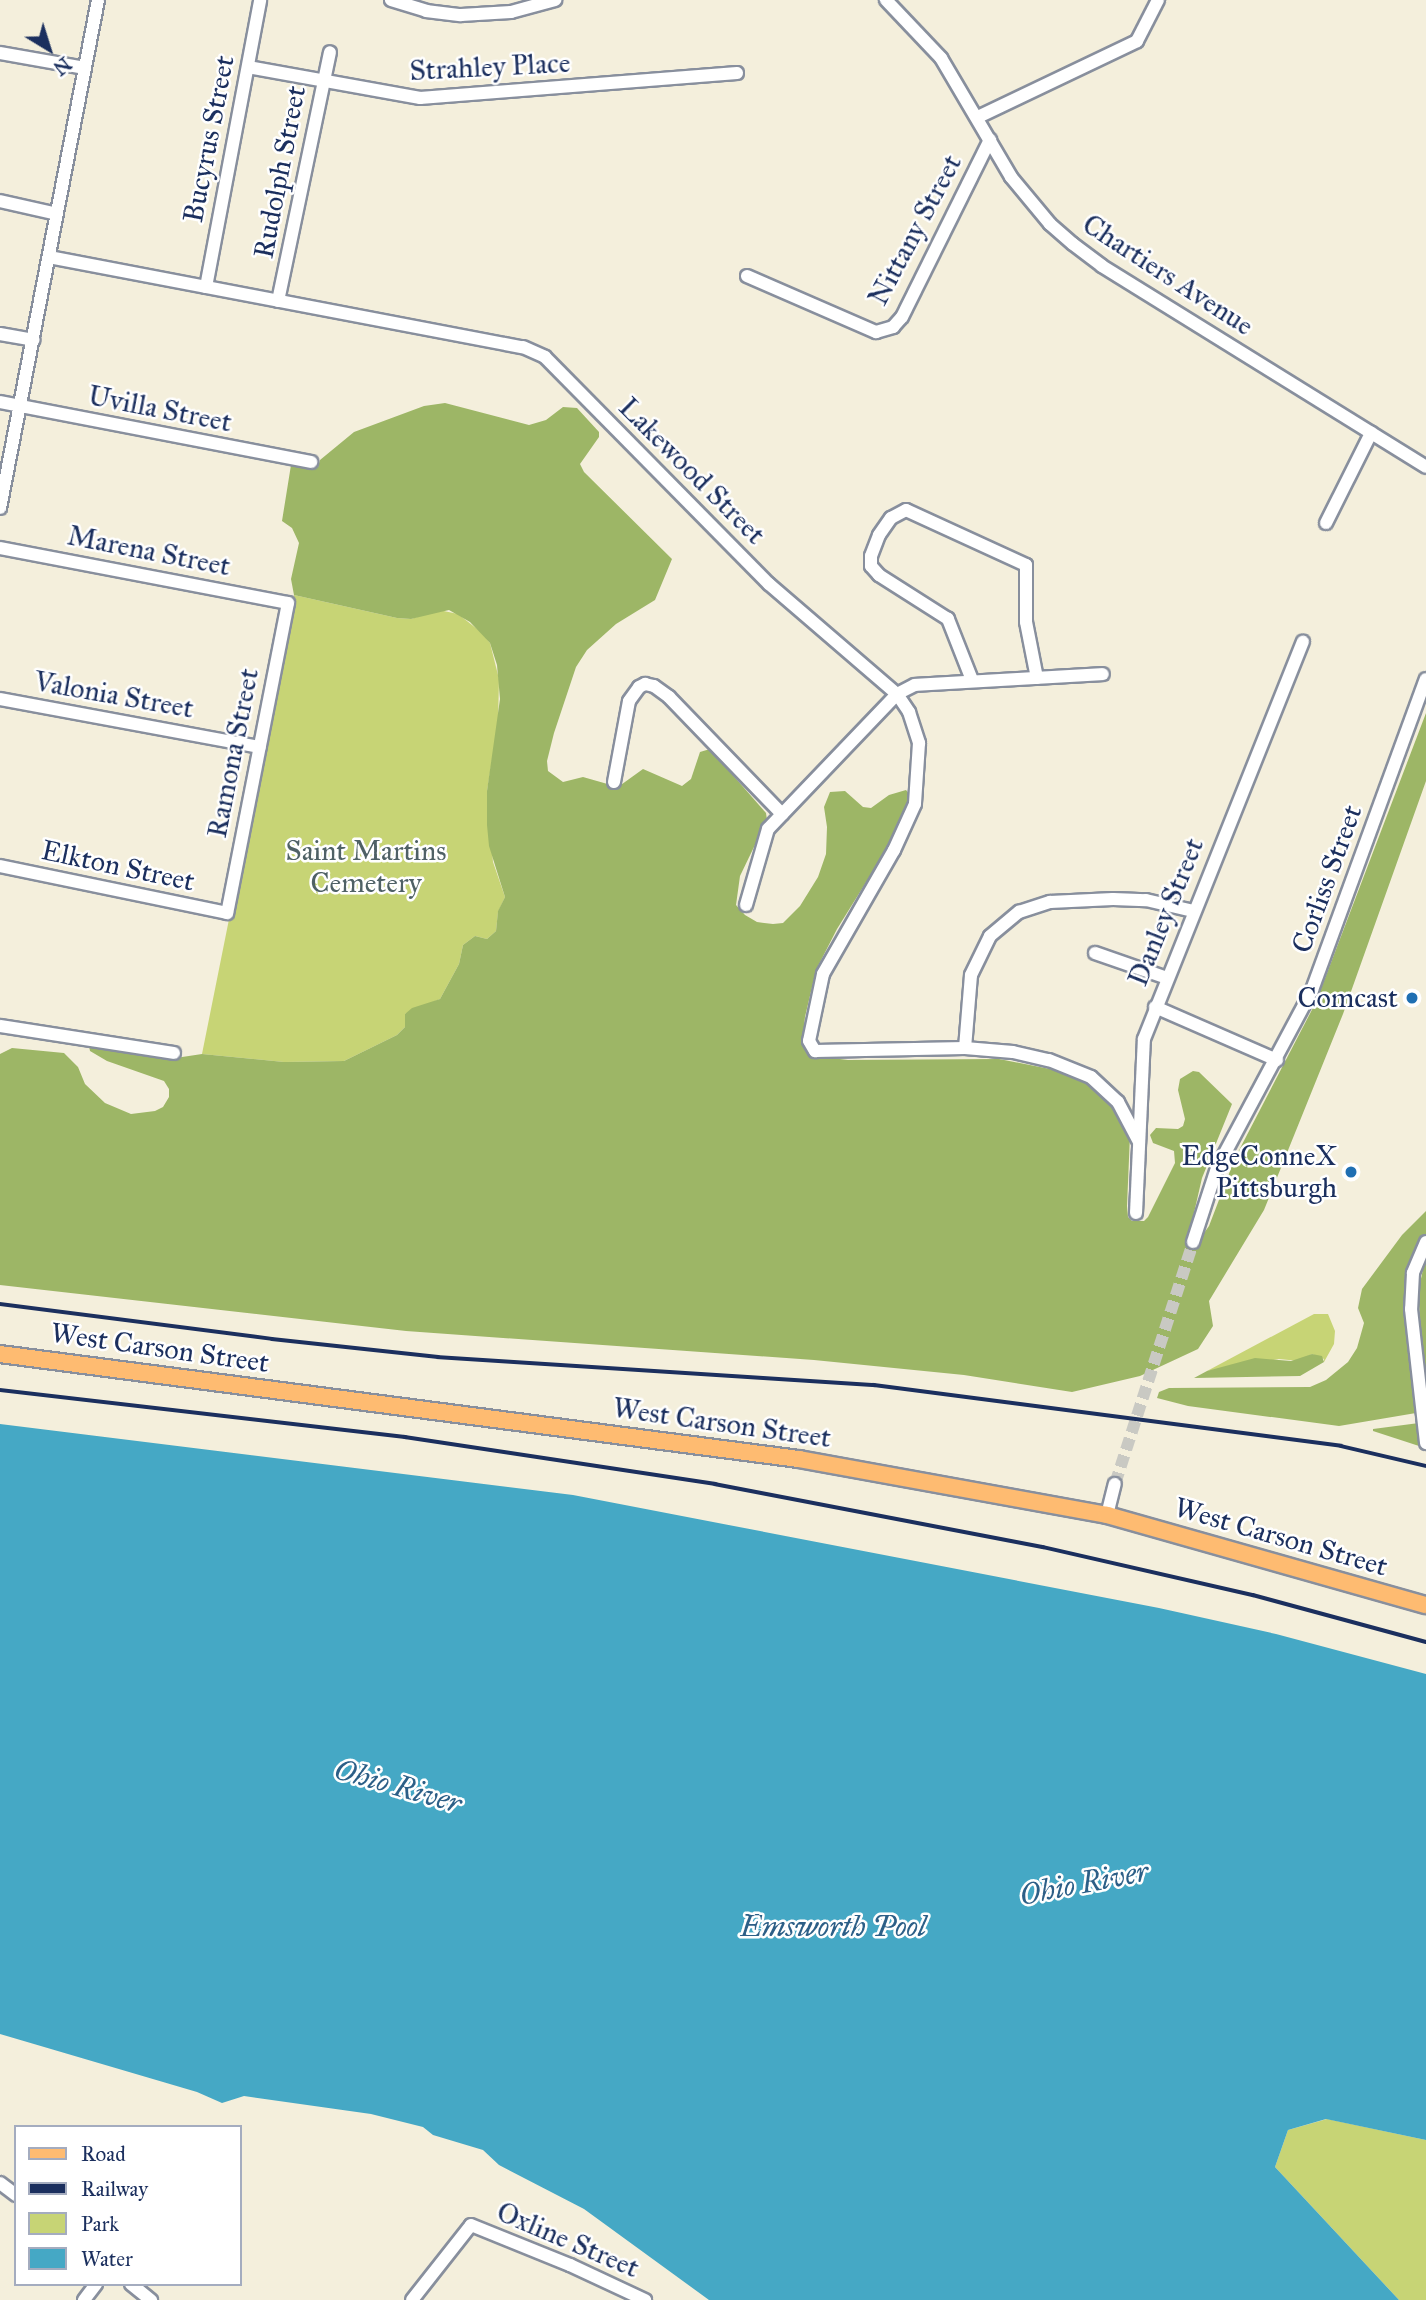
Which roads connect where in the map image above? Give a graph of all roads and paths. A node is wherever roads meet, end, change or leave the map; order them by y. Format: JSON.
{"nodes":[{"id":1,"x":98,"y":0,"type":"edge"},
{"id":2,"x":260,"y":0,"type":"edge"},
{"id":3,"x":391,"y":0,"type":"edge"},
{"id":4,"x":555,"y":0,"type":"edge"},
{"id":5,"x":886,"y":0,"type":"edge"},
{"id":6,"x":1158,"y":0,"type":"edge"},
{"id":7,"x":330,"y":52,"type":"dead end"},
{"id":8,"x":0,"y":53,"type":"edge"},
{"id":9,"x":248,"y":67,"type":"junction"},
{"id":10,"x":85,"y":68,"type":"junction"},
{"id":11,"x":737,"y":73,"type":"dead end"},
{"id":12,"x":323,"y":80,"type":"junction"},
{"id":13,"x":978,"y":117,"type":"junction"},
{"id":14,"x":990,"y":140,"type":"junction"},
{"id":15,"x":0,"y":201,"type":"edge"},
{"id":16,"x":57,"y":214,"type":"junction"},
{"id":17,"x":49,"y":257,"type":"junction"},
{"id":18,"x":747,"y":276,"type":"dead end"},
{"id":19,"x":206,"y":287,"type":"junction"},
{"id":20,"x":278,"y":301,"type":"junction"},
{"id":21,"x":0,"y":334,"type":"edge"},
{"id":22,"x":33,"y":340,"type":"junction"},
{"id":23,"x":0,"y":402,"type":"edge"},
{"id":24,"x":20,"y":406,"type":"junction"},
{"id":25,"x":1371,"y":433,"type":"junction"},
{"id":26,"x":311,"y":462,"type":"dead end"},
{"id":27,"x":1426,"y":467,"type":"edge"},
{"id":28,"x":0,"y":508,"type":"edge"},
{"id":29,"x":1326,"y":523,"type":"dead end"},
{"id":30,"x":0,"y":548,"type":"edge"},
{"id":31,"x":288,"y":603,"type":"joint"},
{"id":32,"x":1303,"y":642,"type":"dead end"},
{"id":33,"x":1103,"y":674,"type":"dead end"},
{"id":34,"x":1037,"y":678,"type":"junction"},
{"id":35,"x":1426,"y":679,"type":"edge"},
{"id":36,"x":972,"y":680,"type":"junction"},
{"id":37,"x":897,"y":694,"type":"junction"},
{"id":38,"x":0,"y":699,"type":"edge"},
{"id":39,"x":260,"y":747,"type":"junction"},
{"id":40,"x":614,"y":782,"type":"dead end"},
{"id":41,"x":782,"y":814,"type":"junction"},
{"id":42,"x":0,"y":866,"type":"edge"},
{"id":43,"x":746,"y":905,"type":"dead end"},
{"id":44,"x":1193,"y":911,"type":"junction"},
{"id":45,"x":227,"y":913,"type":"joint"},
{"id":46,"x":1094,"y":953,"type":"dead end"},
{"id":47,"x":1167,"y":978,"type":"junction"},
{"id":48,"x":1155,"y":1007,"type":"junction"},
{"id":49,"x":0,"y":1026,"type":"edge"},
{"id":50,"x":965,"y":1048,"type":"junction"},
{"id":51,"x":174,"y":1053,"type":"dead end"},
{"id":52,"x":1277,"y":1060,"type":"junction"},
{"id":53,"x":1138,"y":1140,"type":"junction"},
{"id":54,"x":1136,"y":1213,"type":"dead end"},
{"id":55,"x":1193,"y":1242,"type":"tunnel mouth"},
{"id":56,"x":1426,"y":1242,"type":"edge"},
{"id":57,"x":0,"y":1353,"type":"edge"},
{"id":58,"x":1426,"y":1443,"type":"edge"},
{"id":59,"x":1115,"y":1484,"type":"tunnel mouth"},
{"id":60,"x":1107,"y":1515,"type":"junction"},
{"id":61,"x":1426,"y":1605,"type":"edge"},
{"id":62,"x":134,"y":2286,"type":"edge"},
{"id":63,"x":151,"y":2300,"type":"edge"},
{"id":64,"x":412,"y":2300,"type":"edge"},
{"id":65,"x":645,"y":2300,"type":"edge"}],
"edges":[{"from":1,"to":10,"type":"street"},
{"from":2,"to":9,"type":"street","name":"Bucyrus Street"},
{"from":3,"to":4,"type":"street"},
{"from":5,"to":13,"type":"street","name":"Chartiers Avenue"},
{"from":6,"to":13,"type":"street"},
{"from":7,"to":12,"type":"street","name":"Rudolph Street"},
{"from":8,"to":10,"type":"street"},
{"from":9,"to":12,"type":"street","name":"Strahley Place"},
{"from":9,"to":19,"type":"street","name":"Bucyrus Street"},
{"from":10,"to":16,"type":"street"},
{"from":11,"to":12,"type":"street","name":"Strahley Place"},
{"from":12,"to":20,"type":"street","name":"Rudolph Street"},
{"from":13,"to":14,"type":"street","name":"Chartiers Avenue"},
{"from":14,"to":18,"type":"street","name":"Nittany Street"},
{"from":14,"to":25,"type":"street","name":"Chartiers Avenue"},
{"from":15,"to":16,"type":"street"},
{"from":16,"to":17,"type":"street"},
{"from":17,"to":19,"type":"street","name":"Lakewood Street"},
{"from":17,"to":22,"type":"street"},
{"from":19,"to":20,"type":"street","name":"Lakewood Street"},
{"from":20,"to":37,"type":"street","name":"Lakewood Street"},
{"from":21,"to":22,"type":"street"},
{"from":22,"to":24,"type":"street"},
{"from":23,"to":24,"type":"street","name":"Uvilla Street"},
{"from":24,"to":26,"type":"street","name":"Uvilla Street"},
{"from":24,"to":28,"type":"street"},
{"from":25,"to":27,"type":"street","name":"Chartiers Avenue"},
{"from":25,"to":29,"type":"street"},
{"from":30,"to":31,"type":"street","name":"Marena Street"},
{"from":31,"to":39,"type":"street","name":"Ramona Street"},
{"from":32,"to":44,"type":"street","name":"Danley Street"},
{"from":33,"to":34,"type":"street"},
{"from":34,"to":36,"type":"street"},
{"from":34,"to":36,"type":"street"},
{"from":35,"to":52,"type":"street","name":"Corliss Street"},
{"from":36,"to":37,"type":"street"},
{"from":37,"to":41,"type":"street"},
{"from":37,"to":50,"type":"street","name":"Lakewood Street"},
{"from":38,"to":39,"type":"street","name":"Valonia Street"},
{"from":39,"to":45,"type":"street","name":"Ramona Street"},
{"from":40,"to":41,"type":"street"},
{"from":41,"to":43,"type":"street"},
{"from":42,"to":45,"type":"street","name":"Elkton Street"},
{"from":44,"to":47,"type":"street","name":"Danley Street"},
{"from":44,"to":50,"type":"street"},
{"from":46,"to":47,"type":"street"},
{"from":47,"to":48,"type":"street","name":"Danley Street"},
{"from":48,"to":52,"type":"street"},
{"from":48,"to":53,"type":"street","name":"Danley Street"},
{"from":49,"to":51,"type":"street"},
{"from":50,"to":53,"type":"street"},
{"from":52,"to":55,"type":"street","name":"Corliss Street"},
{"from":53,"to":54,"type":"street","name":"Danley Street"},
{"from":56,"to":58,"type":"street"},
{"from":57,"to":60,"type":"main road","name":"West Carson Street"},
{"from":59,"to":60,"type":"street"},
{"from":60,"to":61,"type":"main road","name":"West Carson Street"},
{"from":62,"to":63,"type":"street"},
{"from":64,"to":65,"type":"street","name":"Oxline Street"}]}
